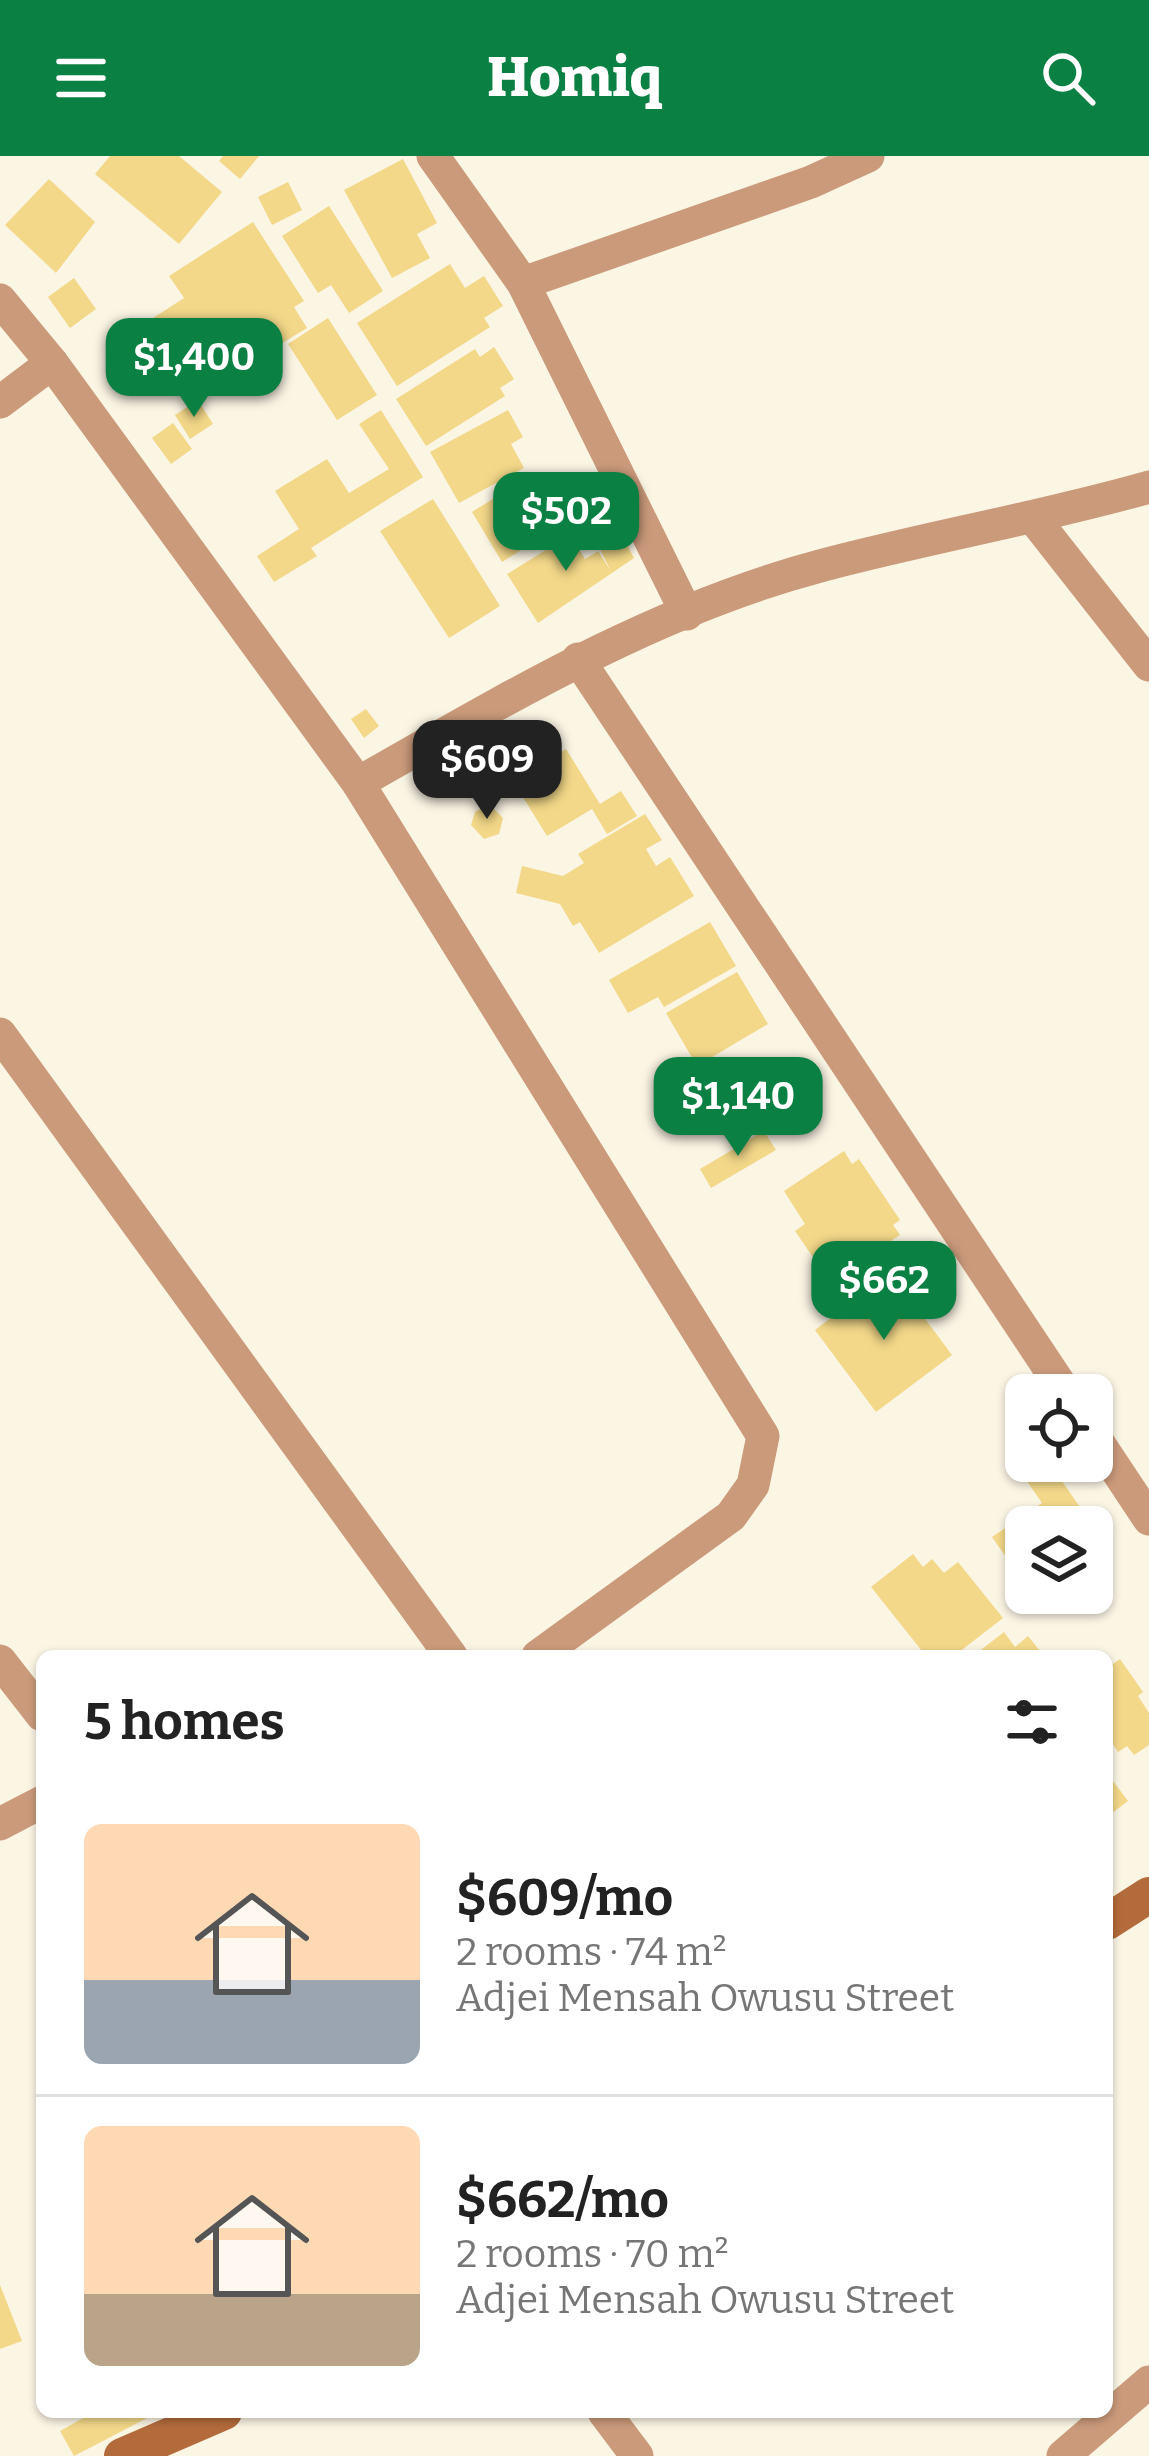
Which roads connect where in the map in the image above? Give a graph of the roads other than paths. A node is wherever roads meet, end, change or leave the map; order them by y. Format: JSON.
{"nodes":[{"id":1,"x":433,"y":156,"type":"edge"},
{"id":2,"x":868,"y":156,"type":"edge"},
{"id":3,"x":524,"y":283,"type":"junction"},
{"id":4,"x":0,"y":300,"type":"edge"},
{"id":5,"x":52,"y":363,"type":"junction"},
{"id":6,"x":0,"y":402,"type":"edge"},
{"id":7,"x":1149,"y":487,"type":"edge"},
{"id":8,"x":1035,"y":520,"type":"junction"},
{"id":9,"x":687,"y":614,"type":"junction"},
{"id":10,"x":578,"y":659,"type":"junction"},
{"id":11,"x":1149,"y":665,"type":"edge"},
{"id":12,"x":358,"y":783,"type":"junction"},
{"id":13,"x":0,"y":1034,"type":"edge"},
{"id":14,"x":1052,"y":1374,"type":"edge"},
{"id":15,"x":1113,"y":1465,"type":"edge"},
{"id":16,"x":1149,"y":1519,"type":"edge"},
{"id":17,"x":447,"y":1650,"type":"edge"},
{"id":18,"x":546,"y":1650,"type":"edge"},
{"id":19,"x":0,"y":1661,"type":"edge"},
{"id":20,"x":36,"y":1707,"type":"edge"},
{"id":21,"x":36,"y":1805,"type":"edge"},
{"id":22,"x":0,"y":1824,"type":"edge"},
{"id":23,"x":1149,"y":1895,"type":"edge"},
{"id":24,"x":1113,"y":1918,"type":"edge"},
{"id":25,"x":1149,"y":2382,"type":"edge"},
{"id":26,"x":1113,"y":2413,"type":"edge"},
{"id":27,"x":210,"y":2418,"type":"edge"},
{"id":28,"x":608,"y":2418,"type":"edge"},
{"id":29,"x":1108,"y":2418,"type":"edge"},
{"id":30,"x":122,"y":2456,"type":"edge"},
{"id":31,"x":637,"y":2456,"type":"edge"},
{"id":32,"x":1064,"y":2456,"type":"edge"}],
"edges":[{"from":1,"to":3,"type":"street"},
{"from":2,"to":3,"type":"street"},
{"from":3,"to":9,"type":"street"},
{"from":4,"to":5,"type":"street"},
{"from":5,"to":6,"type":"street"},
{"from":5,"to":12,"type":"street"},
{"from":7,"to":8,"type":"street"},
{"from":8,"to":9,"type":"street"},
{"from":8,"to":11,"type":"street"},
{"from":9,"to":10,"type":"street"},
{"from":10,"to":12,"type":"street"},
{"from":10,"to":14,"type":"street"},
{"from":12,"to":18,"type":"street"},
{"from":13,"to":17,"type":"street"},
{"from":15,"to":16,"type":"street"},
{"from":19,"to":20,"type":"street"},
{"from":21,"to":22,"type":"street"},
{"from":23,"to":24,"type":"street"},
{"from":25,"to":26,"type":"street"},
{"from":27,"to":30,"type":"street"},
{"from":28,"to":31,"type":"street"},
{"from":29,"to":32,"type":"street"}]}
